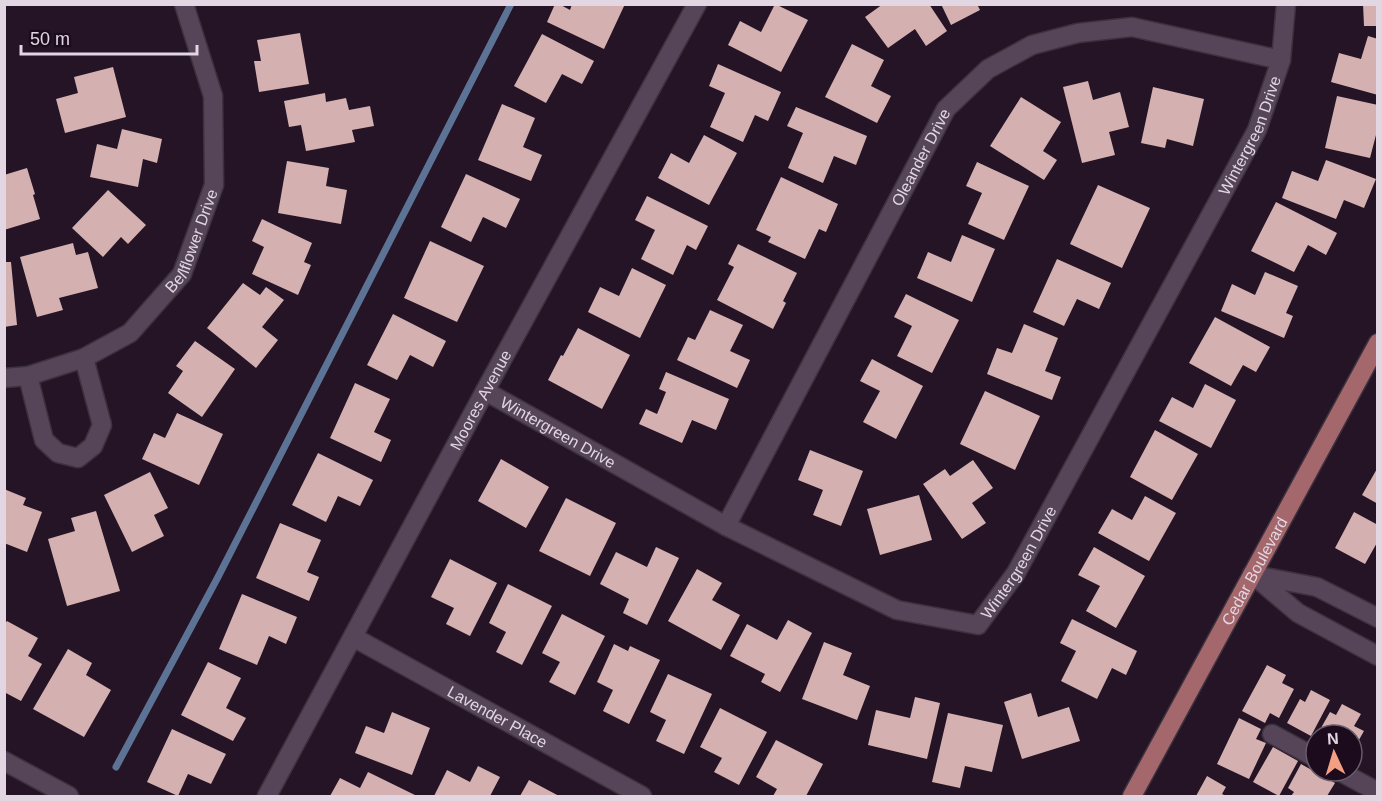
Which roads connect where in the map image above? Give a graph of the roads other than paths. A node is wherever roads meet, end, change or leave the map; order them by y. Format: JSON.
{"nodes":[{"id":1,"x":184,"y":4,"type":"edge"},
{"id":2,"x":697,"y":4,"type":"edge"},
{"id":3,"x":1286,"y":4,"type":"edge"},
{"id":4,"x":1281,"y":60,"type":"junction"},
{"id":5,"x":1377,"y":344,"type":"edge"},
{"id":6,"x":84,"y":358,"type":"junction"},
{"id":7,"x":27,"y":376,"type":"junction"},
{"id":8,"x":4,"y":378,"type":"edge"},
{"id":9,"x":485,"y":392,"type":"junction"},
{"id":10,"x":726,"y":526,"type":"junction"},
{"id":11,"x":1252,"y":574,"type":"junction"},
{"id":12,"x":1377,"y":618,"type":"edge"},
{"id":13,"x":353,"y":637,"type":"junction"},
{"id":14,"x":1377,"y":656,"type":"edge"},
{"id":15,"x":1272,"y":734,"type":"dead end"},
{"id":16,"x":1304,"y":751,"type":"edge"},
{"id":17,"x":4,"y":761,"type":"edge"},
{"id":18,"x":1358,"y":783,"type":"edge"},
{"id":19,"x":35,"y":789,"type":"edge"},
{"id":20,"x":1377,"y":795,"type":"edge"},
{"id":21,"x":69,"y":796,"type":"edge"},
{"id":22,"x":267,"y":796,"type":"edge"},
{"id":23,"x":642,"y":796,"type":"edge"},
{"id":24,"x":1132,"y":796,"type":"edge"}],
"edges":[{"from":1,"to":6,"type":"street","name":"Bellflower Drive"},
{"from":2,"to":9,"type":"street","name":"Moores Avenue"},
{"from":3,"to":4,"type":"street","name":"Wintergreen Drive"},
{"from":4,"to":10,"type":"street","name":"Oleander Drive"},
{"from":4,"to":10,"type":"street","name":"Wintergreen Drive"},
{"from":5,"to":11,"type":"main road","name":"Cedar Boulevard"},
{"from":6,"to":7,"type":"street","name":"Bellflower Drive"},
{"from":6,"to":7,"type":"street"},
{"from":7,"to":8,"type":"street","name":"Bellflower Drive"},
{"from":9,"to":10,"type":"street","name":"Wintergreen Drive"},
{"from":9,"to":13,"type":"street","name":"Moores Avenue"},
{"from":11,"to":12,"type":"street"},
{"from":11,"to":14,"type":"street"},
{"from":11,"to":24,"type":"main road","name":"Cedar Boulevard"},
{"from":13,"to":22,"type":"street","name":"Moores Avenue"},
{"from":13,"to":23,"type":"street","name":"Lavender Place"},
{"from":15,"to":16,"type":"street"},
{"from":17,"to":19,"type":"street"},
{"from":18,"to":20,"type":"street"},
{"from":19,"to":21,"type":"street"}]}
